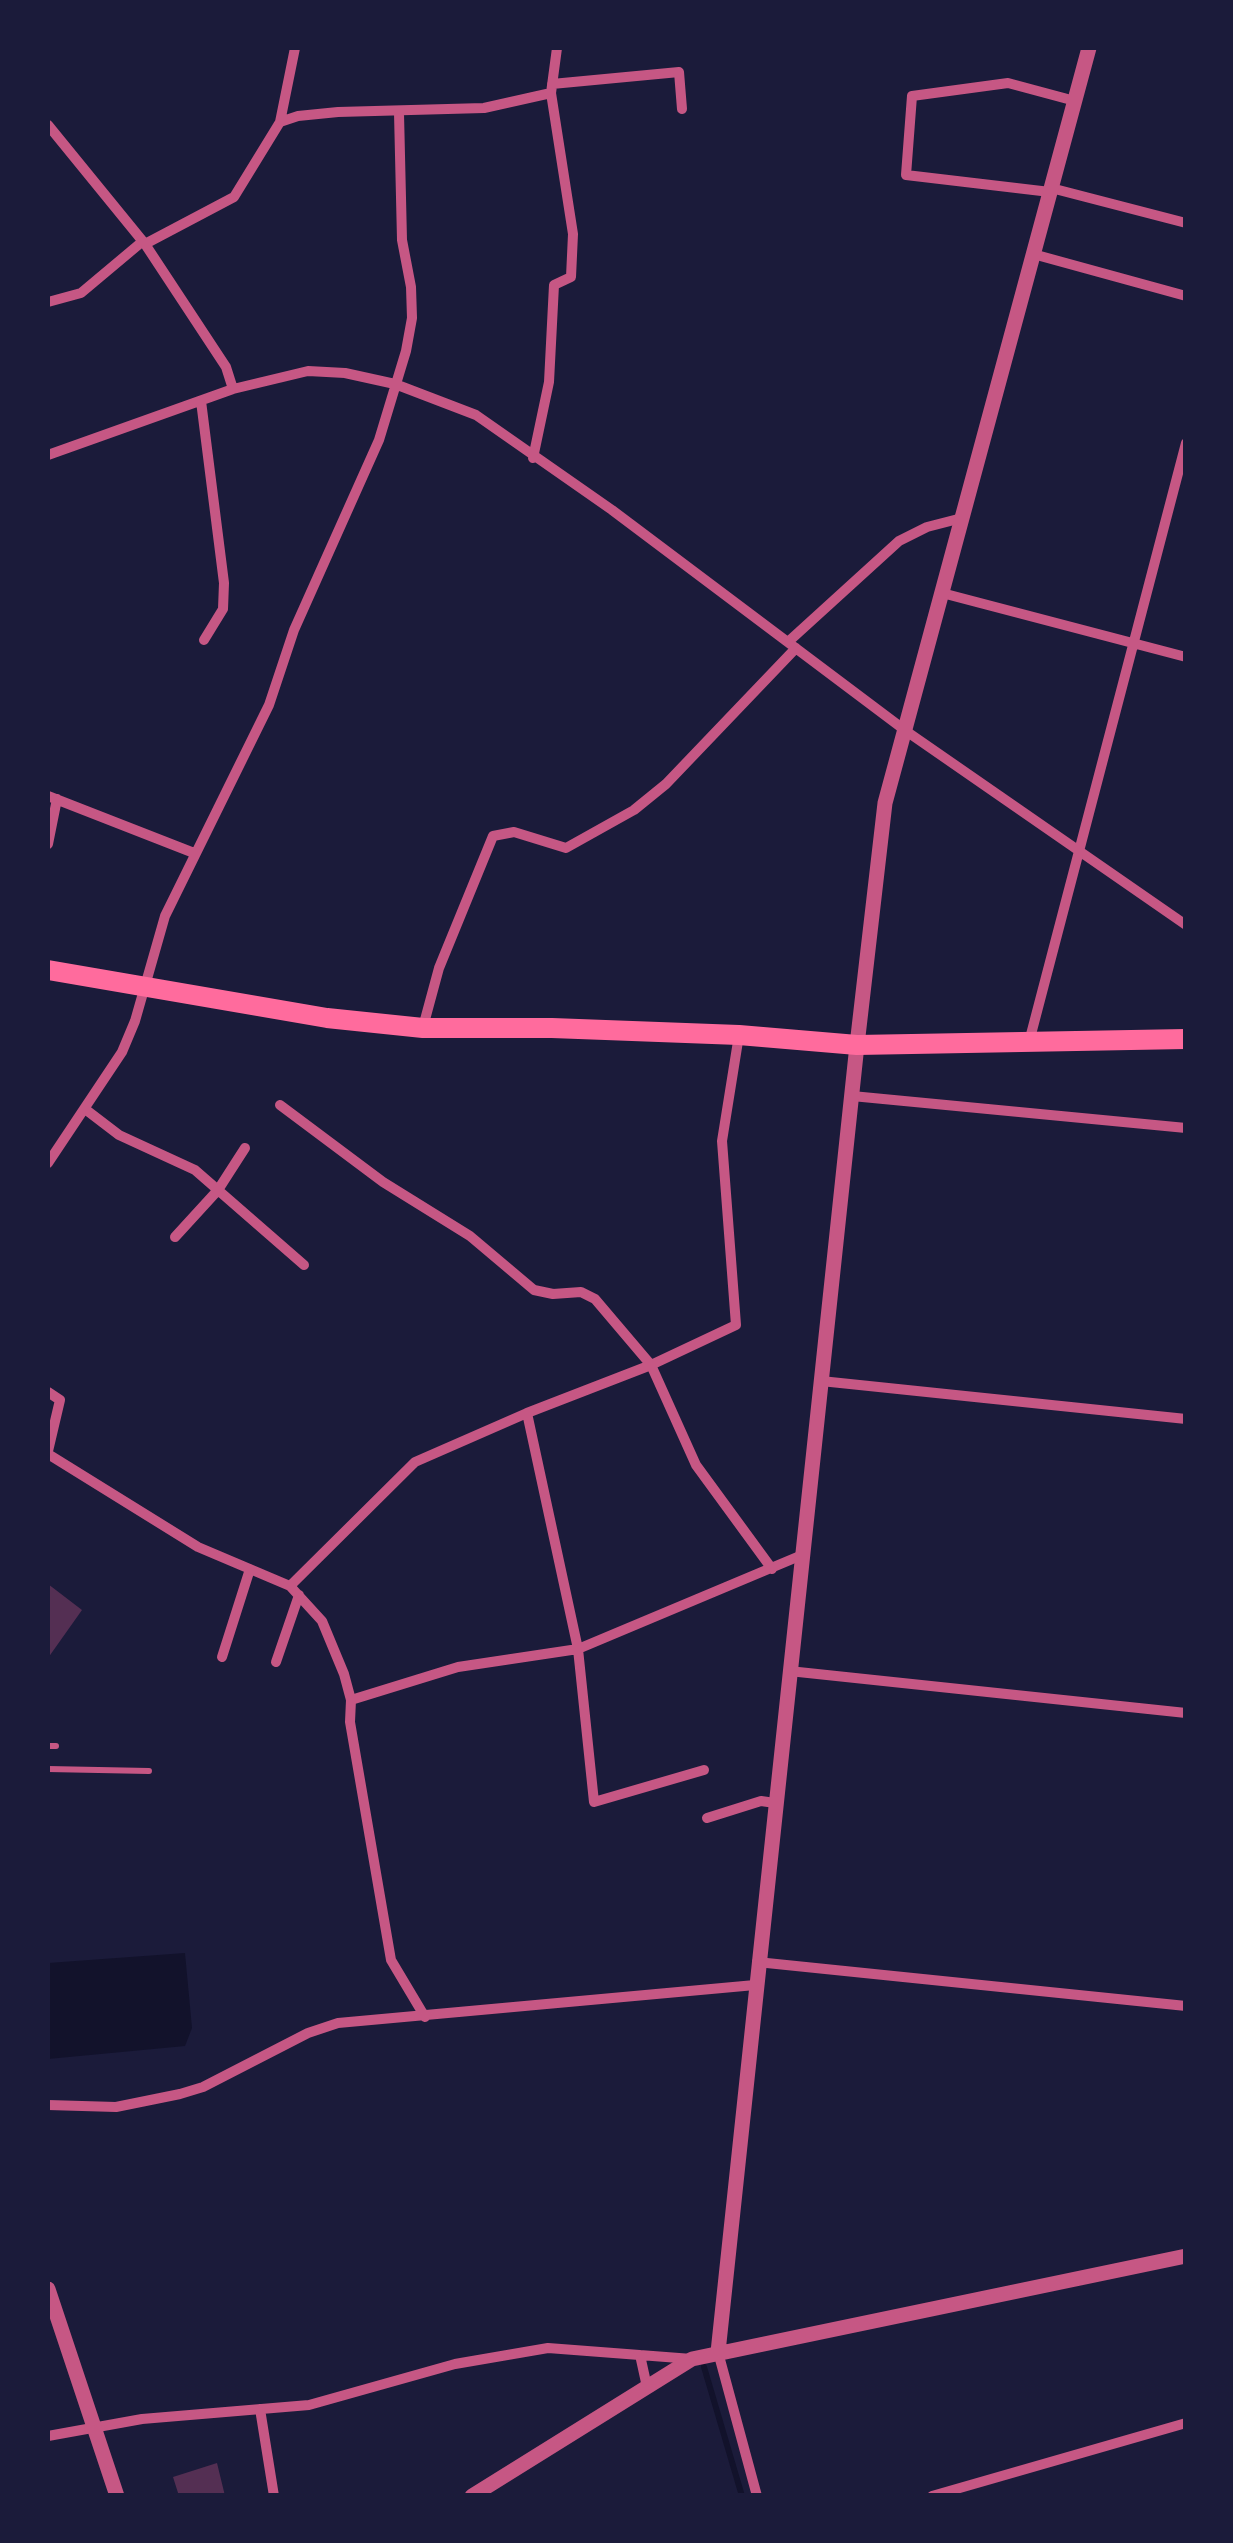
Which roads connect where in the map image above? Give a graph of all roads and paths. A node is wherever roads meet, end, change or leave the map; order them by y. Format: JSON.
{"nodes":[{"id":1,"x":295,"y":48,"type":"edge"},
{"id":2,"x":556,"y":48,"type":"edge"},
{"id":3,"x":1090,"y":48,"type":"edge"},
{"id":4,"x":552,"y":89,"type":"junction"},
{"id":5,"x":1075,"y":102,"type":"junction"},
{"id":6,"x":682,"y":109,"type":"dead end"},
{"id":7,"x":399,"y":112,"type":"junction"},
{"id":8,"x":280,"y":122,"type":"junction"},
{"id":9,"x":48,"y":125,"type":"edge"},
{"id":10,"x":1050,"y":190,"type":"junction"},
{"id":11,"x":1186,"y":223,"type":"edge"},
{"id":12,"x":144,"y":242,"type":"junction"},
{"id":13,"x":1033,"y":254,"type":"junction"},
{"id":14,"x":1186,"y":296,"type":"edge"},
{"id":15,"x":48,"y":302,"type":"edge"},
{"id":16,"x":395,"y":384,"type":"junction"},
{"id":17,"x":232,"y":389,"type":"junction"},
{"id":18,"x":201,"y":401,"type":"junction"},
{"id":19,"x":1186,"y":443,"type":"edge"},
{"id":20,"x":48,"y":456,"type":"edge"},
{"id":21,"x":533,"y":458,"type":"junction"},
{"id":22,"x":962,"y":518,"type":"junction"},
{"id":23,"x":942,"y":593,"type":"junction"},
{"id":24,"x":204,"y":640,"type":"dead end"},
{"id":25,"x":1132,"y":642,"type":"junction"},
{"id":26,"x":792,"y":645,"type":"junction"},
{"id":27,"x":1186,"y":656,"type":"edge"},
{"id":28,"x":906,"y":731,"type":"junction"},
{"id":29,"x":52,"y":798,"type":"edge"},
{"id":30,"x":48,"y":844,"type":"edge"},
{"id":31,"x":1078,"y":850,"type":"junction"},
{"id":32,"x":194,"y":853,"type":"junction"},
{"id":33,"x":1186,"y":925,"type":"edge"},
{"id":34,"x":48,"y":970,"type":"edge"},
{"id":35,"x":145,"y":985,"type":"junction"},
{"id":36,"x":422,"y":1028,"type":"junction"},
{"id":37,"x":738,"y":1035,"type":"junction"},
{"id":38,"x":1186,"y":1039,"type":"edge"},
{"id":39,"x":1028,"y":1042,"type":"junction"},
{"id":40,"x":856,"y":1045,"type":"junction"},
{"id":41,"x":852,"y":1096,"type":"junction"},
{"id":42,"x":280,"y":1105,"type":"dead end"},
{"id":43,"x":85,"y":1110,"type":"junction"},
{"id":44,"x":1186,"y":1128,"type":"edge"},
{"id":45,"x":245,"y":1148,"type":"dead end"},
{"id":46,"x":48,"y":1163,"type":"edge"},
{"id":47,"x":218,"y":1190,"type":"junction"},
{"id":48,"x":175,"y":1236,"type":"dead end"},
{"id":49,"x":304,"y":1264,"type":"dead end"},
{"id":50,"x":651,"y":1365,"type":"junction"},
{"id":51,"x":820,"y":1382,"type":"junction"},
{"id":52,"x":48,"y":1392,"type":"edge"},
{"id":53,"x":527,"y":1413,"type":"junction"},
{"id":54,"x":1186,"y":1419,"type":"edge"},
{"id":55,"x":48,"y":1453,"type":"edge"},
{"id":56,"x":802,"y":1554,"type":"junction"},
{"id":57,"x":250,"y":1569,"type":"junction"},
{"id":58,"x":772,"y":1569,"type":"junction"},
{"id":59,"x":295,"y":1591,"type":"junction"},
{"id":60,"x":578,"y":1648,"type":"junction"},
{"id":61,"x":222,"y":1658,"type":"dead end"},
{"id":62,"x":276,"y":1662,"type":"dead end"},
{"id":63,"x":789,"y":1671,"type":"junction"},
{"id":64,"x":351,"y":1700,"type":"junction"},
{"id":65,"x":1186,"y":1713,"type":"edge"},
{"id":66,"x":48,"y":1770,"type":"edge"},
{"id":67,"x":704,"y":1770,"type":"dead end"},
{"id":68,"x":149,"y":1771,"type":"dead end"},
{"id":69,"x":775,"y":1803,"type":"junction"},
{"id":70,"x":707,"y":1818,"type":"dead end"},
{"id":71,"x":758,"y":1962,"type":"junction"},
{"id":72,"x":755,"y":1985,"type":"junction"},
{"id":73,"x":1186,"y":2006,"type":"edge"},
{"id":74,"x":425,"y":2017,"type":"junction"},
{"id":75,"x":48,"y":2105,"type":"edge"},
{"id":76,"x":1186,"y":2256,"type":"edge"},
{"id":77,"x":48,"y":2290,"type":"edge"},
{"id":78,"x":718,"y":2352,"type":"junction"},
{"id":79,"x":640,"y":2355,"type":"junction"},
{"id":80,"x":692,"y":2359,"type":"junction"},
{"id":81,"x":647,"y":2386,"type":"junction"},
{"id":82,"x":260,"y":2409,"type":"junction"},
{"id":83,"x":1186,"y":2423,"type":"edge"},
{"id":84,"x":94,"y":2428,"type":"junction"},
{"id":85,"x":48,"y":2436,"type":"edge"},
{"id":86,"x":117,"y":2496,"type":"edge"},
{"id":87,"x":274,"y":2496,"type":"edge"},
{"id":88,"x":472,"y":2496,"type":"edge"},
{"id":89,"x":757,"y":2496,"type":"edge"},
{"id":90,"x":932,"y":2496,"type":"edge"}],
"edges":[{"from":1,"to":8,"type":"street"},
{"from":2,"to":4,"type":"street"},
{"from":3,"to":5,"type":"street"},
{"from":4,"to":6,"type":"street"},
{"from":4,"to":7,"type":"street"},
{"from":4,"to":21,"type":"street"},
{"from":5,"to":10,"type":"street"},
{"from":5,"to":10,"type":"street"},
{"from":7,"to":8,"type":"street"},
{"from":7,"to":16,"type":"street"},
{"from":8,"to":12,"type":"street"},
{"from":9,"to":12,"type":"street"},
{"from":10,"to":11,"type":"street"},
{"from":10,"to":13,"type":"street"},
{"from":12,"to":15,"type":"street"},
{"from":12,"to":17,"type":"street"},
{"from":13,"to":14,"type":"street"},
{"from":13,"to":22,"type":"street"},
{"from":16,"to":17,"type":"street"},
{"from":16,"to":21,"type":"street"},
{"from":16,"to":32,"type":"street"},
{"from":17,"to":18,"type":"street"},
{"from":18,"to":20,"type":"street"},
{"from":18,"to":24,"type":"street"},
{"from":19,"to":25,"type":"street"},
{"from":21,"to":26,"type":"street"},
{"from":22,"to":23,"type":"street"},
{"from":22,"to":26,"type":"street"},
{"from":23,"to":25,"type":"street"},
{"from":23,"to":28,"type":"street"},
{"from":25,"to":27,"type":"street"},
{"from":25,"to":31,"type":"street"},
{"from":26,"to":28,"type":"street"},
{"from":26,"to":36,"type":"street"},
{"from":28,"to":31,"type":"street"},
{"from":28,"to":40,"type":"street"},
{"from":29,"to":30,"type":"street"},
{"from":29,"to":32,"type":"street"},
{"from":31,"to":33,"type":"street"},
{"from":31,"to":39,"type":"street"},
{"from":32,"to":35,"type":"street"},
{"from":34,"to":35,"type":"main road"},
{"from":35,"to":36,"type":"main road"},
{"from":35,"to":43,"type":"street"},
{"from":36,"to":37,"type":"main road"},
{"from":37,"to":40,"type":"main road"},
{"from":37,"to":50,"type":"street"},
{"from":38,"to":39,"type":"main road"},
{"from":39,"to":40,"type":"main road"},
{"from":40,"to":41,"type":"street"},
{"from":41,"to":44,"type":"street"},
{"from":41,"to":51,"type":"street"},
{"from":42,"to":50,"type":"street"},
{"from":43,"to":46,"type":"street"},
{"from":43,"to":47,"type":"street"},
{"from":45,"to":47,"type":"street"},
{"from":47,"to":48,"type":"street"},
{"from":47,"to":49,"type":"street"},
{"from":50,"to":53,"type":"street"},
{"from":50,"to":58,"type":"street"},
{"from":51,"to":54,"type":"street"},
{"from":51,"to":56,"type":"street"},
{"from":52,"to":55,"type":"street"},
{"from":53,"to":59,"type":"street"},
{"from":53,"to":60,"type":"street"},
{"from":55,"to":57,"type":"street"},
{"from":56,"to":58,"type":"street"},
{"from":56,"to":63,"type":"street"},
{"from":57,"to":59,"type":"street"},
{"from":57,"to":61,"type":"street"},
{"from":58,"to":60,"type":"street"},
{"from":59,"to":62,"type":"street"},
{"from":59,"to":64,"type":"street"},
{"from":60,"to":64,"type":"street"},
{"from":60,"to":67,"type":"street"},
{"from":63,"to":65,"type":"street"},
{"from":63,"to":69,"type":"street"},
{"from":64,"to":74,"type":"street"},
{"from":66,"to":68,"type":"lane"},
{"from":69,"to":70,"type":"street"},
{"from":69,"to":71,"type":"street"},
{"from":71,"to":72,"type":"street"},
{"from":71,"to":73,"type":"street"},
{"from":72,"to":74,"type":"street"},
{"from":72,"to":78,"type":"street"},
{"from":74,"to":75,"type":"street"},
{"from":76,"to":78,"type":"street"},
{"from":77,"to":84,"type":"street"},
{"from":78,"to":80,"type":"street"},
{"from":78,"to":89,"type":"street"},
{"from":79,"to":80,"type":"street"},
{"from":79,"to":81,"type":"street"},
{"from":79,"to":82,"type":"street"},
{"from":80,"to":81,"type":"street"},
{"from":81,"to":88,"type":"street"},
{"from":82,"to":84,"type":"street"},
{"from":82,"to":87,"type":"street"},
{"from":83,"to":90,"type":"street"},
{"from":84,"to":85,"type":"street"},
{"from":84,"to":86,"type":"street"}]}
